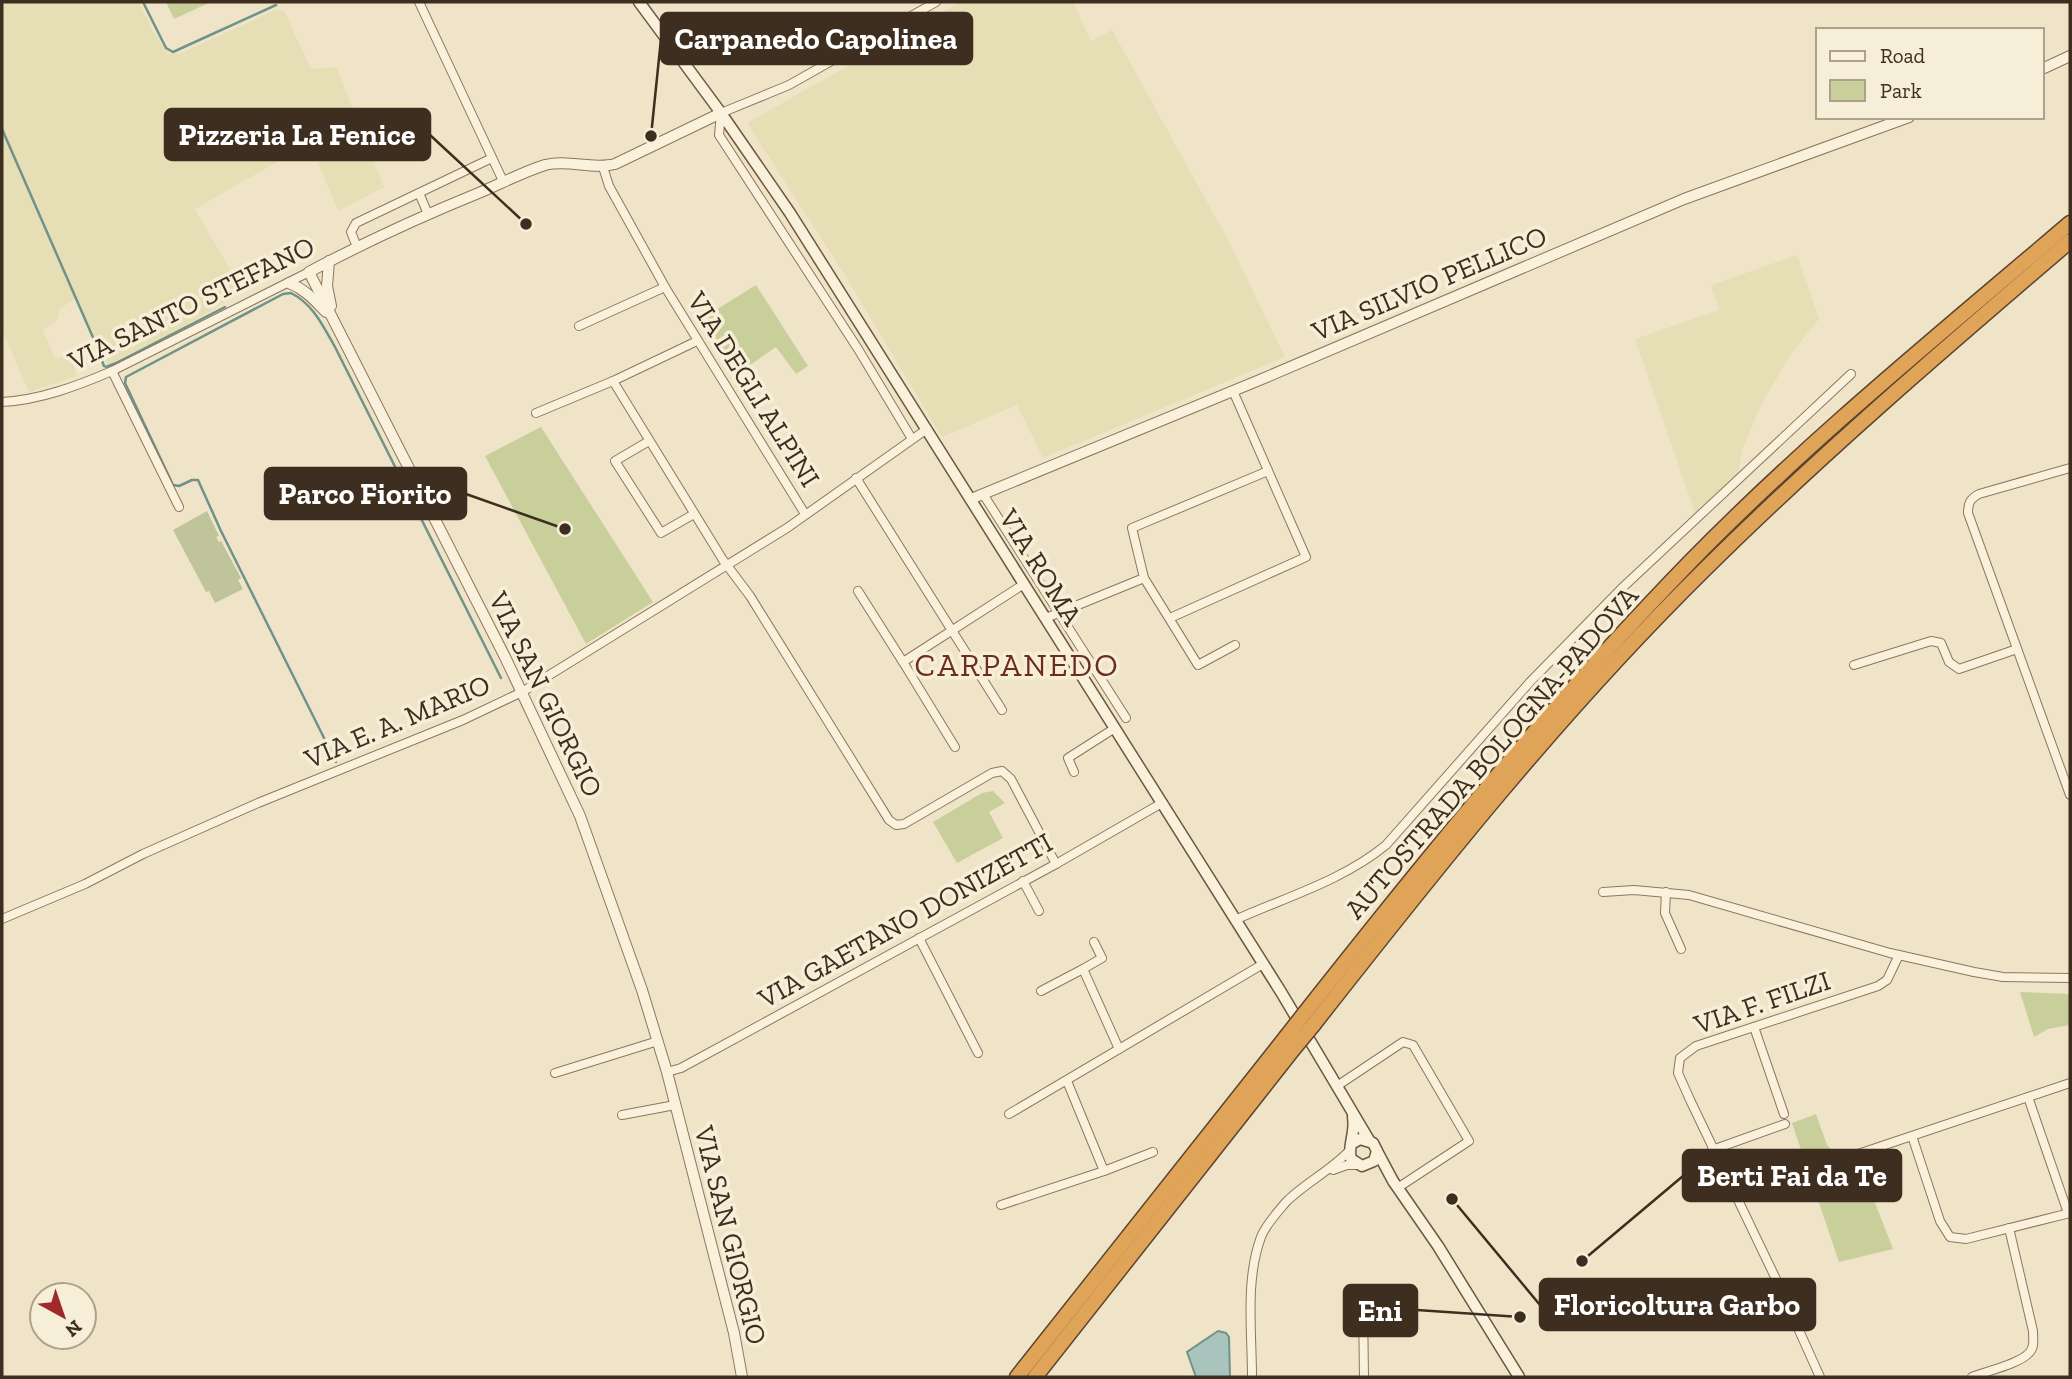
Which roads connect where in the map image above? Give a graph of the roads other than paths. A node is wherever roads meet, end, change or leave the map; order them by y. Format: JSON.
{"nodes":[{"id":1,"x":419,"y":2,"type":"edge"},
{"id":2,"x":639,"y":2,"type":"edge"},
{"id":3,"x":936,"y":2,"type":"edge"},
{"id":4,"x":2070,"y":56,"type":"edge"},
{"id":5,"x":2044,"y":68,"type":"edge"},
{"id":6,"x":721,"y":113,"type":"junction"},
{"id":7,"x":1904,"y":119,"type":"edge"},
{"id":8,"x":492,"y":158,"type":"junction"},
{"id":9,"x":603,"y":167,"type":"junction"},
{"id":10,"x":503,"y":181,"type":"junction"},
{"id":11,"x":419,"y":193,"type":"junction"},
{"id":12,"x":428,"y":214,"type":"junction"},
{"id":13,"x":2070,"y":223,"type":"edge"},
{"id":14,"x":2070,"y":241,"type":"edge"},
{"id":15,"x":357,"y":247,"type":"junction"},
{"id":16,"x":329,"y":261,"type":"junction"},
{"id":17,"x":309,"y":272,"type":"junction"},
{"id":18,"x":289,"y":283,"type":"junction"},
{"id":19,"x":665,"y":287,"type":"junction"},
{"id":20,"x":334,"y":320,"type":"junction"},
{"id":21,"x":579,"y":326,"type":"dead end"},
{"id":22,"x":697,"y":341,"type":"junction"},
{"id":23,"x":113,"y":371,"type":"junction"},
{"id":24,"x":1851,"y":374,"type":"dead end"},
{"id":25,"x":613,"y":381,"type":"junction"},
{"id":26,"x":1233,"y":391,"type":"junction"},
{"id":27,"x":2,"y":402,"type":"edge"},
{"id":28,"x":536,"y":413,"type":"dead end"},
{"id":29,"x":927,"y":429,"type":"junction"},
{"id":30,"x":912,"y":439,"type":"junction"},
{"id":31,"x":649,"y":441,"type":"junction"},
{"id":32,"x":2070,"y":468,"type":"edge"},
{"id":33,"x":1268,"y":471,"type":"junction"},
{"id":34,"x":856,"y":478,"type":"junction"},
{"id":35,"x":983,"y":494,"type":"junction"},
{"id":36,"x":971,"y":499,"type":"junction"},
{"id":37,"x":179,"y":507,"type":"dead end"},
{"id":38,"x":694,"y":514,"type":"junction"},
{"id":39,"x":805,"y":514,"type":"junction"},
{"id":40,"x":727,"y":565,"type":"junction"},
{"id":41,"x":1144,"y":578,"type":"junction"},
{"id":42,"x":1024,"y":584,"type":"junction"},
{"id":43,"x":858,"y":591,"type":"dead end"},
{"id":44,"x":1058,"y":612,"type":"junction"},
{"id":45,"x":1046,"y":618,"type":"junction"},
{"id":46,"x":1170,"y":618,"type":"junction"},
{"id":47,"x":953,"y":631,"type":"junction"},
{"id":48,"x":1235,"y":645,"type":"dead end"},
{"id":49,"x":2017,"y":649,"type":"junction"},
{"id":50,"x":903,"y":662,"type":"junction"},
{"id":51,"x":1854,"y":665,"type":"dead end"},
{"id":52,"x":522,"y":692,"type":"junction"},
{"id":53,"x":1002,"y":710,"type":"dead end"},
{"id":54,"x":1126,"y":718,"type":"dead end"},
{"id":55,"x":1115,"y":729,"type":"junction"},
{"id":56,"x":955,"y":747,"type":"dead end"},
{"id":57,"x":1074,"y":772,"type":"dead end"},
{"id":58,"x":2070,"y":795,"type":"edge"},
{"id":59,"x":1162,"y":803,"type":"junction"},
{"id":60,"x":1056,"y":864,"type":"junction"},
{"id":61,"x":1023,"y":881,"type":"junction"},
{"id":62,"x":1603,"y":892,"type":"dead end"},
{"id":63,"x":1666,"y":892,"type":"junction"},
{"id":64,"x":1039,"y":911,"type":"dead end"},
{"id":65,"x":2,"y":919,"type":"edge"},
{"id":66,"x":1235,"y":919,"type":"junction"},
{"id":67,"x":919,"y":938,"type":"junction"},
{"id":68,"x":1094,"y":942,"type":"dead end"},
{"id":69,"x":1681,"y":949,"type":"dead end"},
{"id":70,"x":1899,"y":955,"type":"junction"},
{"id":71,"x":1263,"y":964,"type":"junction"},
{"id":72,"x":1083,"y":969,"type":"junction"},
{"id":73,"x":2070,"y":978,"type":"edge"},
{"id":74,"x":1041,"y":991,"type":"dead end"},
{"id":75,"x":1309,"y":1019,"type":"junction"},
{"id":76,"x":1754,"y":1027,"type":"junction"},
{"id":77,"x":658,"y":1041,"type":"junction"},
{"id":78,"x":1291,"y":1042,"type":"junction"},
{"id":79,"x":1119,"y":1049,"type":"junction"},
{"id":80,"x":978,"y":1053,"type":"dead end"},
{"id":81,"x":667,"y":1072,"type":"junction"},
{"id":82,"x":555,"y":1073,"type":"dead end"},
{"id":83,"x":1067,"y":1081,"type":"junction"},
{"id":84,"x":2070,"y":1083,"type":"edge"},
{"id":85,"x":1338,"y":1086,"type":"junction"},
{"id":86,"x":2028,"y":1097,"type":"junction"},
{"id":87,"x":675,"y":1105,"type":"junction"},
{"id":88,"x":1352,"y":1111,"type":"junction"},
{"id":89,"x":1009,"y":1114,"type":"dead end"},
{"id":90,"x":1784,"y":1114,"type":"dead end"},
{"id":91,"x":622,"y":1115,"type":"dead end"},
{"id":92,"x":1785,"y":1124,"type":"dead end"},
{"id":93,"x":1912,"y":1136,"type":"junction"},
{"id":94,"x":1369,"y":1140,"type":"junction"},
{"id":95,"x":1351,"y":1147,"type":"junction"},
{"id":96,"x":1713,"y":1150,"type":"junction"},
{"id":97,"x":1377,"y":1151,"type":"junction"},
{"id":98,"x":1153,"y":1152,"type":"dead end"},
{"id":99,"x":1840,"y":1160,"type":"dead end"},
{"id":100,"x":1362,"y":1166,"type":"junction"},
{"id":101,"x":1104,"y":1171,"type":"junction"},
{"id":102,"x":1326,"y":1172,"type":"junction"},
{"id":103,"x":1396,"y":1184,"type":"junction"},
{"id":104,"x":1001,"y":1205,"type":"dead end"},
{"id":105,"x":2069,"y":1213,"type":"edge"},
{"id":106,"x":2009,"y":1228,"type":"junction"},
{"id":107,"x":1363,"y":1306,"type":"dead end"},
{"id":108,"x":742,"y":1377,"type":"edge"},
{"id":109,"x":1017,"y":1377,"type":"edge"},
{"id":110,"x":1035,"y":1377,"type":"edge"},
{"id":111,"x":1252,"y":1377,"type":"edge"},
{"id":112,"x":1364,"y":1377,"type":"edge"},
{"id":113,"x":1519,"y":1377,"type":"edge"},
{"id":114,"x":1820,"y":1377,"type":"edge"},
{"id":115,"x":1976,"y":1377,"type":"edge"}],
"edges":[{"from":1,"to":8,"type":"street"},
{"from":2,"to":6,"type":"main road","name":"VIA ROMA"},
{"from":3,"to":6,"type":"street"},
{"from":4,"to":5,"type":"street"},
{"from":6,"to":9,"type":"street","name":"VIA SANTO STEFANO"},
{"from":6,"to":29,"type":"main road","name":"VIA ROMA"},
{"from":6,"to":30,"type":"street","name":"VIA ROMA"},
{"from":7,"to":26,"type":"street","name":"VIA SILVIO PELLICO"},
{"from":8,"to":10,"type":"street"},
{"from":8,"to":11,"type":"street"},
{"from":9,"to":10,"type":"street","name":"VIA SANTO STEFANO"},
{"from":9,"to":19,"type":"street","name":"VIA DEGLI ALPINI"},
{"from":10,"to":12,"type":"street","name":"VIA SANTO STEFANO"},
{"from":11,"to":12,"type":"street"},
{"from":11,"to":15,"type":"street","name":"VIA SANTO STEFANO"},
{"from":12,"to":15,"type":"street","name":"VIA SANTO STEFANO"},
{"from":13,"to":75,"type":"highway","name":"AUTOSTRADA BOLOGNA-PADOVA"},
{"from":14,"to":75,"type":"highway","name":"AUTOSTRADA BOLOGNA-PADOVA"},
{"from":15,"to":16,"type":"street","name":"VIA SANTO STEFANO"},
{"from":16,"to":17,"type":"street","name":"VIA SANTO STEFANO"},
{"from":16,"to":20,"type":"street","name":"VIA SAN GIORGIO"},
{"from":17,"to":18,"type":"street","name":"VIA SANTO STEFANO"},
{"from":17,"to":20,"type":"street","name":"VIA SAN GIORGIO"},
{"from":18,"to":20,"type":"street","name":"VIA SAN GIORGIO"},
{"from":18,"to":23,"type":"street","name":"VIA SANTO STEFANO"},
{"from":19,"to":21,"type":"street","name":"VIA DEGLI ALPINI"},
{"from":19,"to":22,"type":"street","name":"VIA DEGLI ALPINI"},
{"from":20,"to":52,"type":"street","name":"VIA SAN GIORGIO"},
{"from":22,"to":25,"type":"street"},
{"from":22,"to":39,"type":"street","name":"VIA DEGLI ALPINI"},
{"from":23,"to":27,"type":"street","name":"VIA SANTO STEFANO"},
{"from":23,"to":37,"type":"street"},
{"from":24,"to":66,"type":"street"},
{"from":25,"to":28,"type":"street"},
{"from":25,"to":31,"type":"street"},
{"from":26,"to":33,"type":"street"},
{"from":26,"to":35,"type":"street","name":"VIA SILVIO PELLICO"},
{"from":29,"to":30,"type":"street","name":"VIA E. A. MARIO"},
{"from":29,"to":36,"type":"main road","name":"VIA ROMA"},
{"from":30,"to":34,"type":"street","name":"VIA E. A. MARIO"},
{"from":31,"to":38,"type":"street"},
{"from":31,"to":38,"type":"street"},
{"from":32,"to":49,"type":"street"},
{"from":33,"to":41,"type":"street"},
{"from":33,"to":46,"type":"street"},
{"from":34,"to":39,"type":"street","name":"VIA E. A. MARIO"},
{"from":34,"to":47,"type":"street"},
{"from":35,"to":36,"type":"street","name":"VIA SILVIO PELLICO"},
{"from":35,"to":44,"type":"street","name":"VIA ROMA"},
{"from":36,"to":42,"type":"main road","name":"VIA ROMA"},
{"from":38,"to":40,"type":"street"},
{"from":39,"to":40,"type":"street","name":"VIA E. A. MARIO"},
{"from":40,"to":52,"type":"street","name":"VIA E. A. MARIO"},
{"from":40,"to":60,"type":"street"},
{"from":41,"to":44,"type":"street"},
{"from":41,"to":46,"type":"street"},
{"from":42,"to":45,"type":"main road","name":"VIA ROMA"},
{"from":42,"to":47,"type":"street"},
{"from":43,"to":50,"type":"street"},
{"from":44,"to":45,"type":"street"},
{"from":44,"to":54,"type":"street","name":"VIA ROMA"},
{"from":45,"to":55,"type":"main road","name":"VIA ROMA"},
{"from":46,"to":48,"type":"street"},
{"from":47,"to":50,"type":"street"},
{"from":47,"to":53,"type":"street"},
{"from":49,"to":51,"type":"street"},
{"from":49,"to":58,"type":"street"},
{"from":50,"to":56,"type":"street"},
{"from":52,"to":65,"type":"street","name":"VIA E. A. MARIO"},
{"from":52,"to":77,"type":"street","name":"VIA SAN GIORGIO"},
{"from":55,"to":57,"type":"street"},
{"from":55,"to":59,"type":"main road","name":"VIA ROMA"},
{"from":59,"to":60,"type":"street","name":"VIA GAETANO DONIZETTI"},
{"from":59,"to":66,"type":"main road","name":"VIA ROMA"},
{"from":60,"to":61,"type":"street","name":"VIA GAETANO DONIZETTI"},
{"from":61,"to":64,"type":"street"},
{"from":61,"to":67,"type":"street","name":"VIA GAETANO DONIZETTI"},
{"from":62,"to":63,"type":"street"},
{"from":63,"to":69,"type":"street"},
{"from":63,"to":70,"type":"street"},
{"from":66,"to":71,"type":"main road","name":"VIA ROMA"},
{"from":67,"to":80,"type":"street"},
{"from":67,"to":81,"type":"street","name":"VIA GAETANO DONIZETTI"},
{"from":68,"to":72,"type":"street"},
{"from":70,"to":73,"type":"street"},
{"from":70,"to":76,"type":"street","name":"VIA F. FILZI"},
{"from":71,"to":79,"type":"street"},
{"from":71,"to":85,"type":"main road","name":"VIA ROMA"},
{"from":72,"to":74,"type":"street"},
{"from":72,"to":79,"type":"street"},
{"from":75,"to":78,"type":"highway","name":"AUTOSTRADA BOLOGNA-PADOVA","bridge":true},
{"from":76,"to":90,"type":"street"},
{"from":76,"to":96,"type":"street","name":"VIA F. FILZI"},
{"from":77,"to":81,"type":"street","name":"VIA SAN GIORGIO"},
{"from":77,"to":82,"type":"street"},
{"from":78,"to":109,"type":"highway","name":"AUTOSTRADA BOLOGNA-PADOVA"},
{"from":78,"to":110,"type":"highway","name":"AUTOSTRADA BOLOGNA-PADOVA"},
{"from":79,"to":83,"type":"street"},
{"from":81,"to":87,"type":"street","name":"VIA SAN GIORGIO"},
{"from":83,"to":89,"type":"street"},
{"from":83,"to":101,"type":"street"},
{"from":84,"to":86,"type":"street"},
{"from":85,"to":88,"type":"main road","name":"VIA ROMA"},
{"from":85,"to":103,"type":"street"},
{"from":86,"to":93,"type":"street"},
{"from":86,"to":105,"type":"street"},
{"from":87,"to":91,"type":"street","name":"VIA SAN GIORGIO"},
{"from":87,"to":108,"type":"street","name":"VIA SAN GIORGIO"},
{"from":88,"to":94,"type":"main road","name":"VIA ROMA"},
{"from":88,"to":95,"type":"main road","name":"VIA ROMA"},
{"from":92,"to":96,"type":"street"},
{"from":93,"to":99,"type":"street"},
{"from":93,"to":106,"type":"street"},
{"from":94,"to":95,"type":"main road"},
{"from":94,"to":97,"type":"main road"},
{"from":95,"to":100,"type":"main road"},
{"from":95,"to":102,"type":"street"},
{"from":96,"to":114,"type":"street","name":"VIA F. FILZI"},
{"from":97,"to":100,"type":"main road"},
{"from":97,"to":103,"type":"main road"},
{"from":98,"to":101,"type":"street"},
{"from":100,"to":102,"type":"street"},
{"from":100,"to":103,"type":"main road"},
{"from":101,"to":104,"type":"street"},
{"from":102,"to":111,"type":"street"},
{"from":103,"to":113,"type":"main road"},
{"from":105,"to":106,"type":"street"},
{"from":106,"to":115,"type":"street"},
{"from":107,"to":112,"type":"street"}]}
